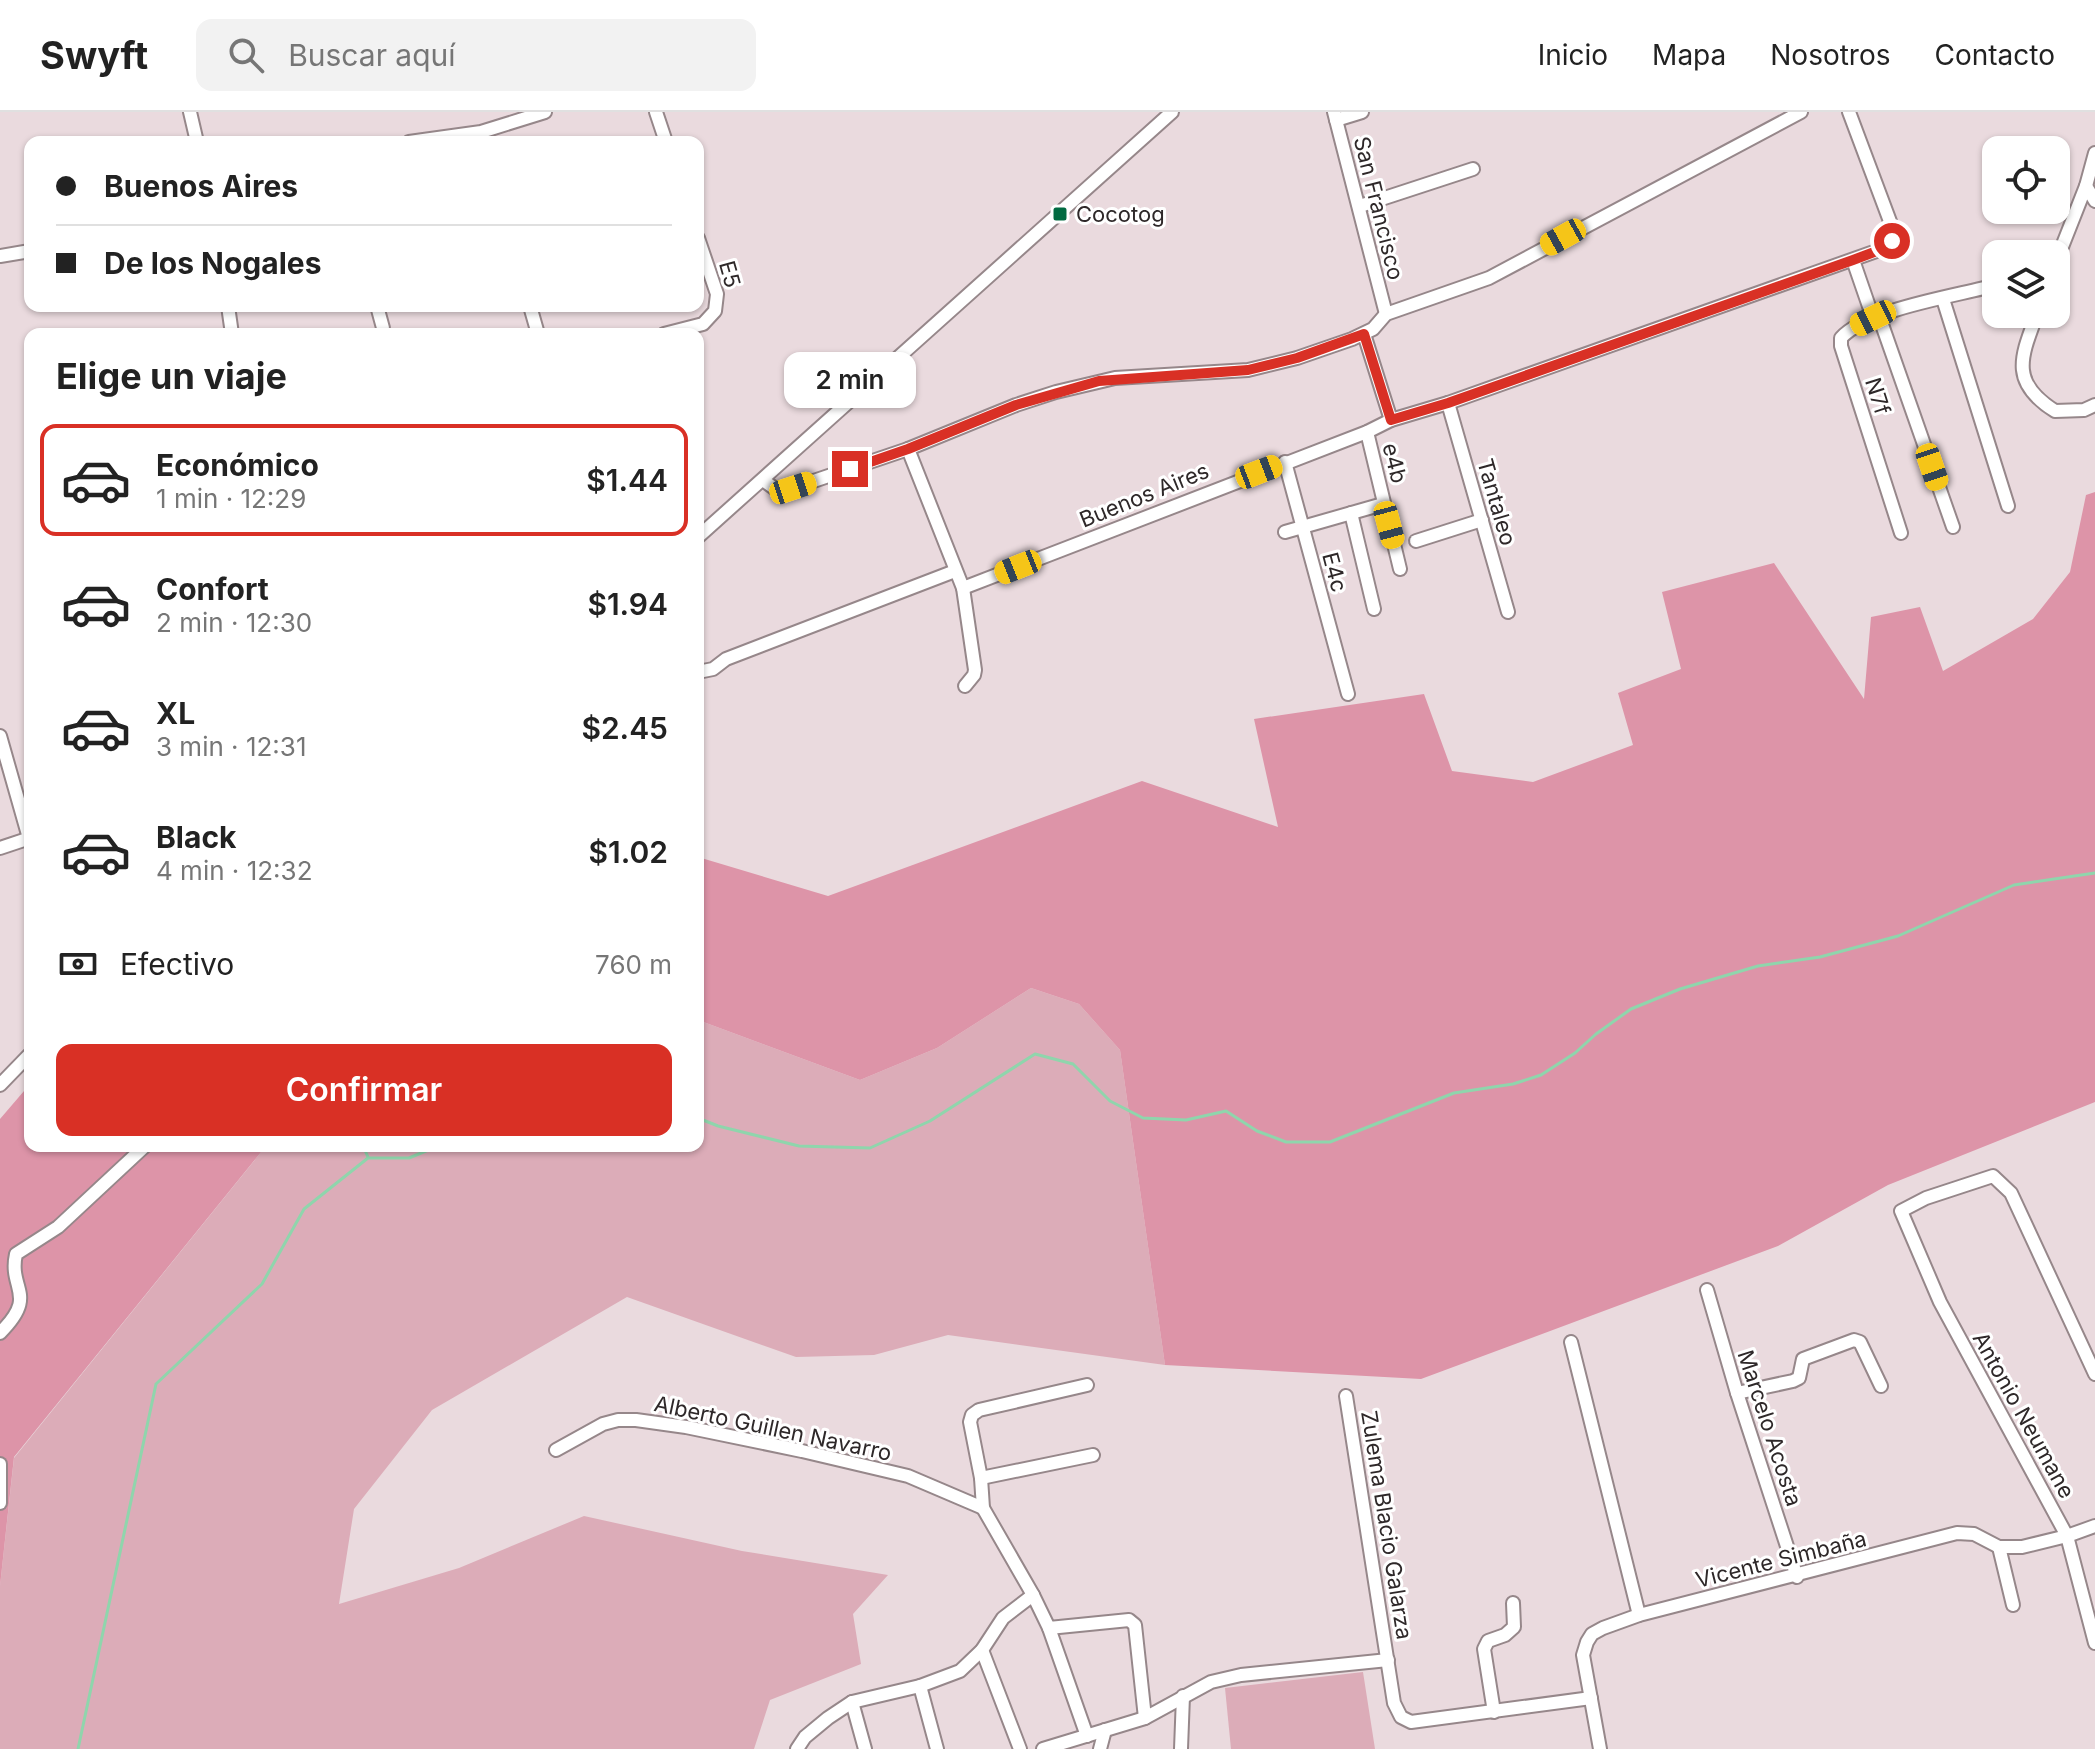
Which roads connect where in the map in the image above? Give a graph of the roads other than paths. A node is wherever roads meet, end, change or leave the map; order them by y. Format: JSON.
{"nodes":[{"id":1,"x":190,"y":112,"type":"edge"},
{"id":2,"x":545,"y":112,"type":"edge"},
{"id":3,"x":656,"y":112,"type":"edge"},
{"id":4,"x":1172,"y":112,"type":"edge"},
{"id":5,"x":1362,"y":112,"type":"edge"},
{"id":6,"x":1801,"y":112,"type":"edge"},
{"id":7,"x":1849,"y":112,"type":"edge"},
{"id":8,"x":1335,"y":116,"type":"edge"},
{"id":9,"x":196,"y":136,"type":"edge"},
{"id":10,"x":485,"y":136,"type":"edge"},
{"id":11,"x":664,"y":136,"type":"edge"},
{"id":12,"x":2095,"y":153,"type":"edge"},
{"id":13,"x":1473,"y":169,"type":"dead end"},
{"id":14,"x":2086,"y":186,"type":"junction"},
{"id":15,"x":2095,"y":201,"type":"edge"},
{"id":16,"x":1360,"y":206,"type":"junction"},
{"id":17,"x":2065,"y":240,"type":"edge"},
{"id":18,"x":24,"y":252,"type":"edge"},
{"id":19,"x":0,"y":256,"type":"edge"},
{"id":20,"x":704,"y":256,"type":"edge"},
{"id":21,"x":1853,"y":260,"type":"junction"},
{"id":22,"x":1982,"y":289,"type":"edge"},
{"id":23,"x":1943,"y":299,"type":"junction"},
{"id":24,"x":379,"y":312,"type":"edge"},
{"id":25,"x":1386,"y":314,"type":"junction"},
{"id":26,"x":1876,"y":317,"type":"junction"},
{"id":27,"x":383,"y":328,"type":"dead end"},
{"id":28,"x":687,"y":328,"type":"edge"},
{"id":29,"x":2032,"y":328,"type":"edge"},
{"id":30,"x":1364,"y":334,"type":"junction"},
{"id":31,"x":1448,"y":403,"type":"junction"},
{"id":32,"x":2095,"y":405,"type":"edge"},
{"id":33,"x":1391,"y":420,"type":"junction"},
{"id":34,"x":1367,"y":432,"type":"junction"},
{"id":35,"x":908,"y":449,"type":"junction"},
{"id":36,"x":1285,"y":462,"type":"junction"},
{"id":37,"x":763,"y":480,"type":"junction"},
{"id":38,"x":1383,"y":504,"type":"junction"},
{"id":39,"x":2008,"y":506,"type":"dead end"},
{"id":40,"x":1351,"y":513,"type":"junction"},
{"id":41,"x":1482,"y":520,"type":"junction"},
{"id":42,"x":1302,"y":527,"type":"junction"},
{"id":43,"x":1953,"y":527,"type":"dead end"},
{"id":44,"x":704,"y":532,"type":"edge"},
{"id":45,"x":1285,"y":532,"type":"dead end"},
{"id":46,"x":1901,"y":533,"type":"dead end"},
{"id":47,"x":1416,"y":541,"type":"dead end"},
{"id":48,"x":1400,"y":569,"type":"dead end"},
{"id":49,"x":955,"y":571,"type":"junction"},
{"id":50,"x":963,"y":588,"type":"junction"},
{"id":51,"x":1374,"y":609,"type":"dead end"},
{"id":52,"x":1508,"y":612,"type":"dead end"},
{"id":53,"x":704,"y":671,"type":"edge"},
{"id":54,"x":965,"y":686,"type":"dead end"},
{"id":55,"x":1348,"y":694,"type":"dead end"},
{"id":56,"x":0,"y":736,"type":"edge"},
{"id":57,"x":24,"y":818,"type":"edge"},
{"id":58,"x":24,"y":840,"type":"edge"},
{"id":59,"x":0,"y":848,"type":"edge"},
{"id":60,"x":24,"y":1060,"type":"edge"},
{"id":61,"x":24,"y":1060,"type":"edge"},
{"id":62,"x":0,"y":1075,"type":"edge"},
{"id":63,"x":0,"y":1085,"type":"edge"},
{"id":64,"x":139,"y":1152,"type":"edge"},
{"id":65,"x":1707,"y":1290,"type":"dead end"},
{"id":66,"x":0,"y":1333,"type":"edge"},
{"id":67,"x":1571,"y":1342,"type":"dead end"},
{"id":68,"x":2095,"y":1374,"type":"edge"},
{"id":69,"x":1087,"y":1385,"type":"dead end"},
{"id":70,"x":1881,"y":1386,"type":"dead end"},
{"id":71,"x":1737,"y":1393,"type":"junction"},
{"id":72,"x":1346,"y":1396,"type":"dead end"},
{"id":73,"x":556,"y":1450,"type":"dead end"},
{"id":74,"x":1093,"y":1455,"type":"dead end"},
{"id":75,"x":0,"y":1464,"type":"edge"},
{"id":76,"x":981,"y":1478,"type":"junction"},
{"id":77,"x":0,"y":1503,"type":"edge"},
{"id":78,"x":983,"y":1508,"type":"junction"},
{"id":79,"x":2095,"y":1526,"type":"edge"},
{"id":80,"x":2067,"y":1536,"type":"junction"},
{"id":81,"x":1999,"y":1547,"type":"junction"},
{"id":82,"x":1797,"y":1577,"type":"junction"},
{"id":83,"x":1033,"y":1595,"type":"junction"},
{"id":84,"x":1513,"y":1603,"type":"dead end"},
{"id":85,"x":2013,"y":1605,"type":"dead end"},
{"id":86,"x":1639,"y":1615,"type":"junction"},
{"id":87,"x":1049,"y":1628,"type":"junction"},
{"id":88,"x":2095,"y":1643,"type":"edge"},
{"id":89,"x":982,"y":1650,"type":"junction"},
{"id":90,"x":1388,"y":1660,"type":"junction"},
{"id":91,"x":920,"y":1686,"type":"junction"},
{"id":92,"x":1183,"y":1696,"type":"junction"},
{"id":93,"x":1591,"y":1698,"type":"junction"},
{"id":94,"x":852,"y":1702,"type":"junction"},
{"id":95,"x":1494,"y":1712,"type":"junction"},
{"id":96,"x":1145,"y":1718,"type":"junction"},
{"id":97,"x":1105,"y":1730,"type":"junction"},
{"id":98,"x":1087,"y":1736,"type":"junction"},
{"id":99,"x":797,"y":1749,"type":"edge"},
{"id":100,"x":865,"y":1749,"type":"edge"},
{"id":101,"x":937,"y":1749,"type":"edge"},
{"id":102,"x":1020,"y":1749,"type":"edge"},
{"id":103,"x":1043,"y":1749,"type":"edge"},
{"id":104,"x":1100,"y":1749,"type":"edge"},
{"id":105,"x":1181,"y":1749,"type":"edge"},
{"id":106,"x":1600,"y":1749,"type":"edge"}],
"edges":[{"from":1,"to":9,"type":"street"},
{"from":2,"to":10,"type":"street"},
{"from":3,"to":11,"type":"street"},
{"from":4,"to":37,"type":"street"},
{"from":5,"to":8,"type":"street"},
{"from":6,"to":25,"type":"street"},
{"from":7,"to":21,"type":"street","name":"Buenos Aires"},
{"from":8,"to":16,"type":"street","name":"San Francisco"},
{"from":12,"to":14,"type":"street"},
{"from":13,"to":16,"type":"street"},
{"from":14,"to":15,"type":"street"},
{"from":14,"to":17,"type":"street"},
{"from":16,"to":25,"type":"street","name":"San Francisco"},
{"from":18,"to":19,"type":"street"},
{"from":20,"to":28,"type":"street","name":"E5"},
{"from":21,"to":26,"type":"street"},
{"from":21,"to":31,"type":"street","name":"Buenos Aires"},
{"from":22,"to":23,"type":"street","name":"N7f"},
{"from":23,"to":26,"type":"street","name":"N7f"},
{"from":23,"to":39,"type":"street"},
{"from":24,"to":27,"type":"street"},
{"from":25,"to":30,"type":"street"},
{"from":26,"to":43,"type":"street"},
{"from":26,"to":46,"type":"street","name":"N7f"},
{"from":29,"to":32,"type":"street"},
{"from":30,"to":33,"type":"street"},
{"from":30,"to":35,"type":"street"},
{"from":31,"to":33,"type":"street","name":"Buenos Aires"},
{"from":31,"to":41,"type":"street","name":"Tantaleo"},
{"from":33,"to":34,"type":"street","name":"Buenos Aires"},
{"from":34,"to":36,"type":"street","name":"Buenos Aires"},
{"from":34,"to":38,"type":"street","name":"e4b"},
{"from":35,"to":37,"type":"street"},
{"from":35,"to":49,"type":"street"},
{"from":36,"to":42,"type":"street","name":"E4c"},
{"from":36,"to":50,"type":"street","name":"Buenos Aires"},
{"from":37,"to":44,"type":"street"},
{"from":38,"to":40,"type":"street"},
{"from":38,"to":48,"type":"street","name":"e4b"},
{"from":40,"to":42,"type":"street"},
{"from":40,"to":51,"type":"street"},
{"from":41,"to":47,"type":"street"},
{"from":41,"to":52,"type":"street","name":"Tantaleo"},
{"from":42,"to":45,"type":"street"},
{"from":42,"to":55,"type":"street","name":"E4c"},
{"from":49,"to":50,"type":"street"},
{"from":49,"to":53,"type":"street"},
{"from":50,"to":54,"type":"street"},
{"from":56,"to":57,"type":"street"},
{"from":58,"to":59,"type":"street"},
{"from":60,"to":62,"type":"street"},
{"from":61,"to":63,"type":"street"},
{"from":64,"to":66,"type":"street"},
{"from":65,"to":71,"type":"street","name":"Marcelo Acosta"},
{"from":67,"to":86,"type":"street"},
{"from":68,"to":80,"type":"street","name":"Antonio Neumane"},
{"from":69,"to":76,"type":"street"},
{"from":70,"to":71,"type":"street"},
{"from":71,"to":82,"type":"street","name":"Marcelo Acosta"},
{"from":72,"to":90,"type":"street","name":"Zulema Blacio Galarza"},
{"from":73,"to":78,"type":"street","name":"Alberto Guillen Navarro"},
{"from":74,"to":76,"type":"street"},
{"from":75,"to":77,"type":"street"},
{"from":76,"to":78,"type":"street"},
{"from":78,"to":83,"type":"street"},
{"from":79,"to":80,"type":"street","name":"Vicente Simbaña"},
{"from":80,"to":81,"type":"street","name":"Vicente Simbaña"},
{"from":80,"to":88,"type":"street","name":"Antonio Neumane"},
{"from":81,"to":82,"type":"street","name":"Vicente Simbaña"},
{"from":81,"to":85,"type":"street"},
{"from":82,"to":86,"type":"street","name":"Vicente Simbaña"},
{"from":83,"to":87,"type":"street"},
{"from":83,"to":89,"type":"street"},
{"from":84,"to":95,"type":"street"},
{"from":86,"to":93,"type":"street","name":"Vicente Simbaña"},
{"from":87,"to":96,"type":"street"},
{"from":87,"to":98,"type":"street"},
{"from":89,"to":91,"type":"street"},
{"from":89,"to":102,"type":"street"},
{"from":90,"to":92,"type":"street"},
{"from":90,"to":95,"type":"street","name":"Zulema Blacio Galarza"},
{"from":91,"to":94,"type":"street"},
{"from":91,"to":101,"type":"street"},
{"from":92,"to":96,"type":"street"},
{"from":92,"to":105,"type":"street"},
{"from":93,"to":95,"type":"street"},
{"from":93,"to":106,"type":"street","name":"Vicente Simbaña"},
{"from":94,"to":99,"type":"street"},
{"from":94,"to":100,"type":"street"},
{"from":96,"to":97,"type":"street"},
{"from":97,"to":98,"type":"street"},
{"from":97,"to":104,"type":"street"},
{"from":98,"to":103,"type":"street"}]}
